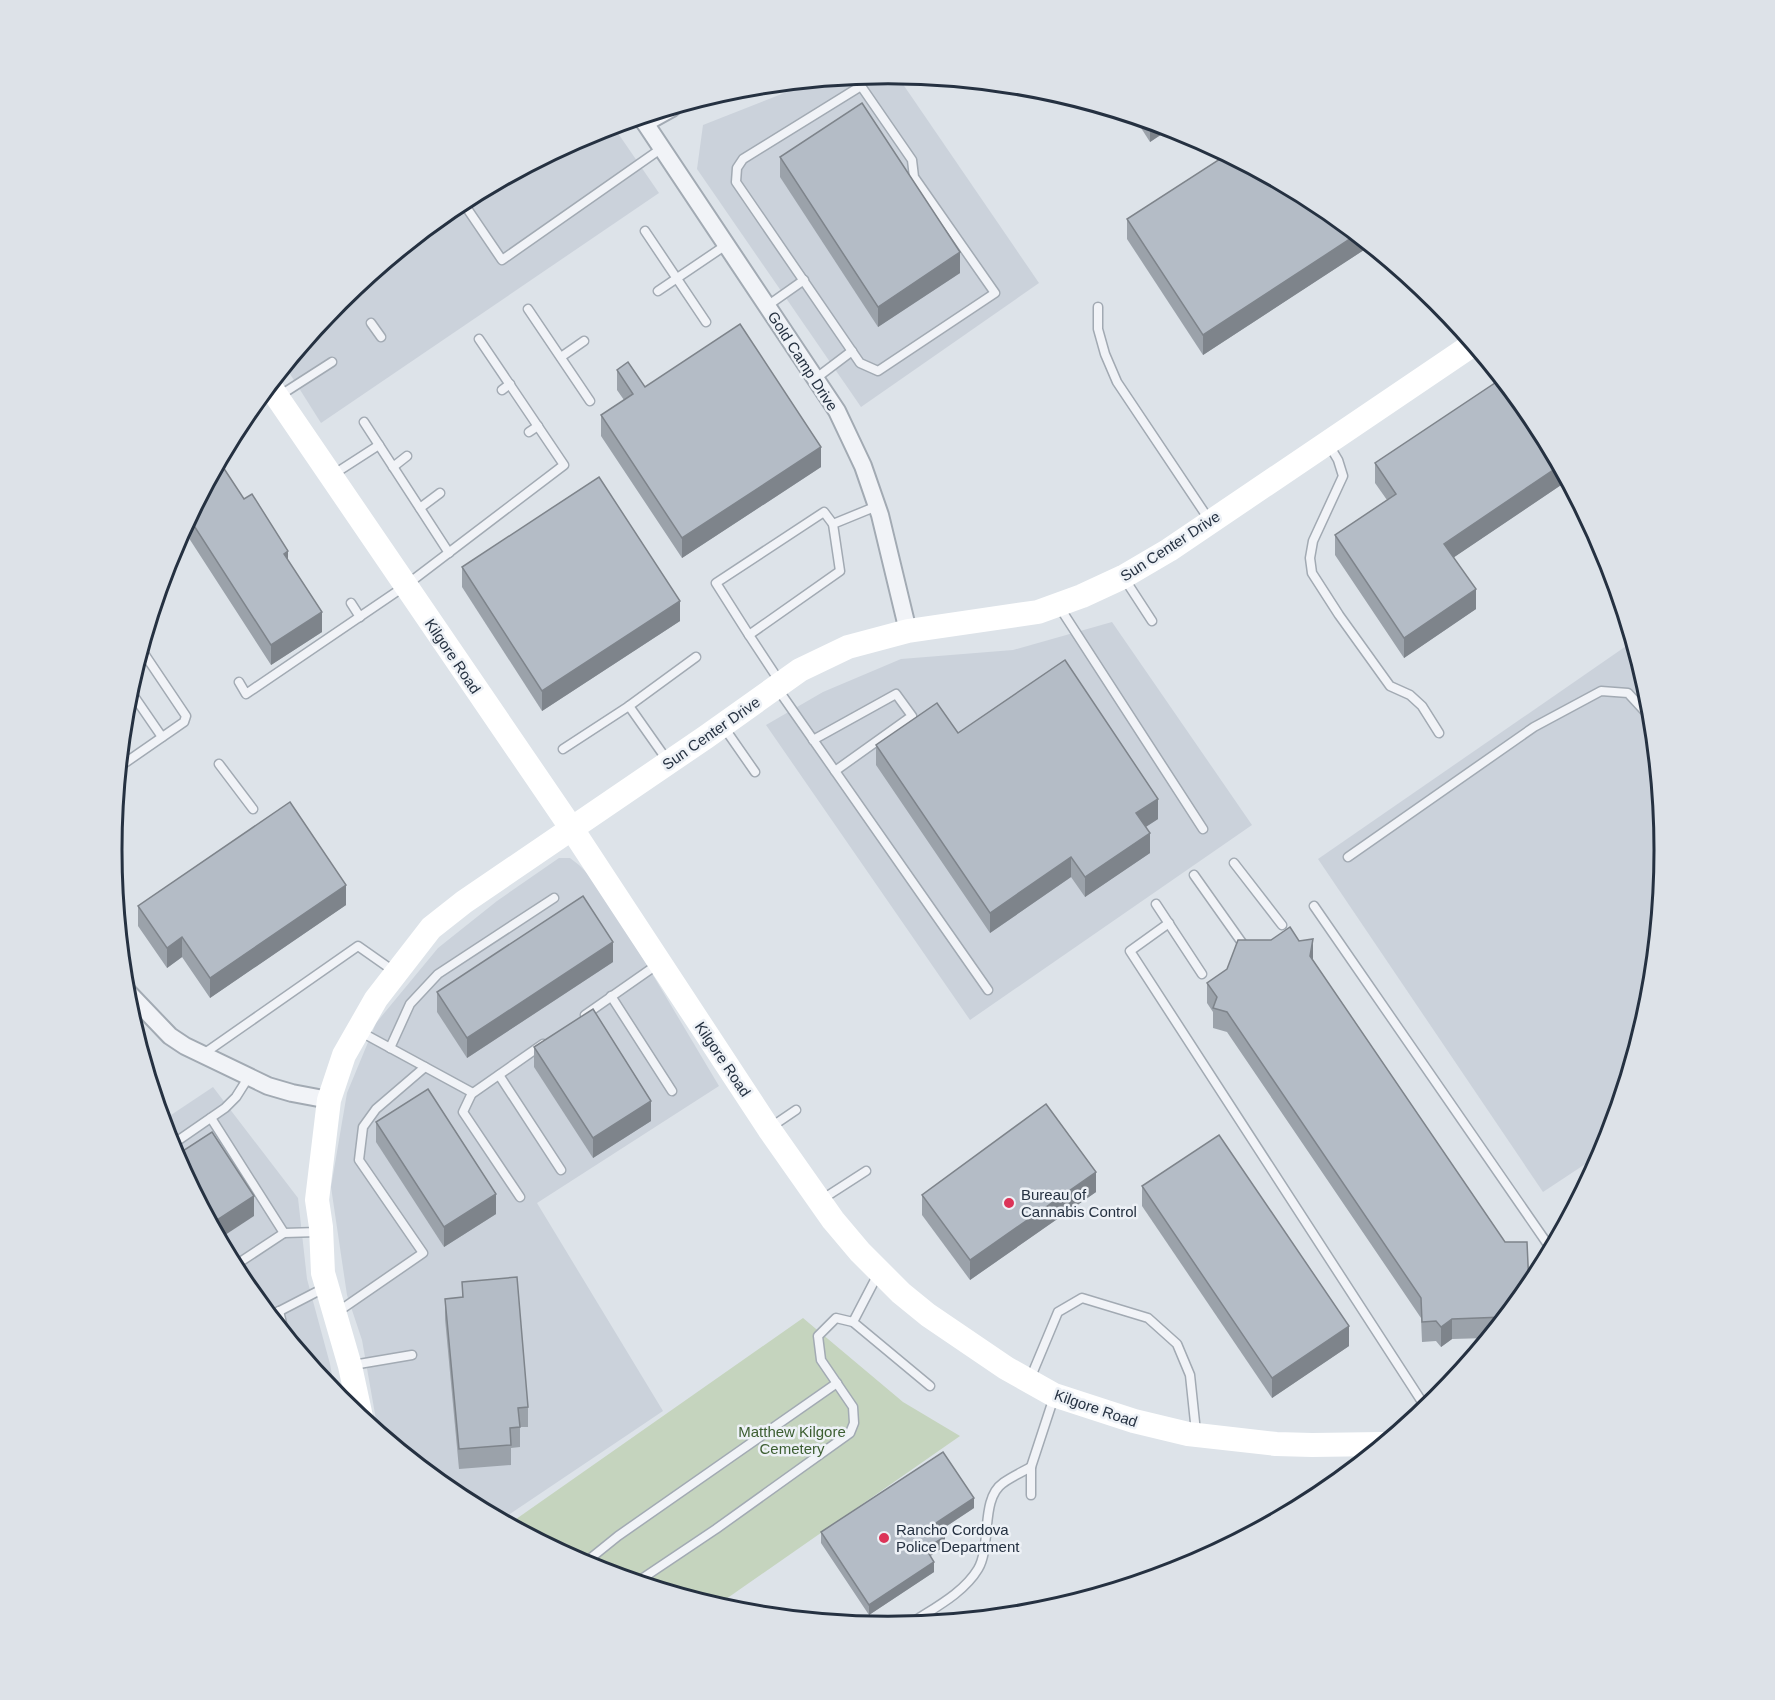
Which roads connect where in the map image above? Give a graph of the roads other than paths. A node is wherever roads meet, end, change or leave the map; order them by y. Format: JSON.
{"nodes":[{"id":1,"x":861,"y":86,"type":"joint"},
{"id":2,"x":645,"y":124,"type":"edge"},
{"id":3,"x":662,"y":148,"type":"junction"},
{"id":4,"x":468,"y":210,"type":"edge"},
{"id":5,"x":645,"y":231,"type":"dead end"},
{"id":6,"x":726,"y":245,"type":"junction"},
{"id":7,"x":677,"y":278,"type":"junction"},
{"id":8,"x":804,"y":280,"type":"junction"},
{"id":9,"x":658,"y":291,"type":"dead end"},
{"id":10,"x":767,"y":306,"type":"junction"},
{"id":11,"x":1098,"y":307,"type":"dead end"},
{"id":12,"x":528,"y":309,"type":"dead end"},
{"id":13,"x":706,"y":322,"type":"dead end"},
{"id":14,"x":371,"y":323,"type":"dead end"},
{"id":15,"x":381,"y":337,"type":"dead end"},
{"id":16,"x":479,"y":339,"type":"dead end"},
{"id":17,"x":584,"y":341,"type":"dead end"},
{"id":18,"x":1466,"y":349,"type":"edge"},
{"id":19,"x":852,"y":351,"type":"junction"},
{"id":20,"x":561,"y":357,"type":"junction"},
{"id":21,"x":332,"y":362,"type":"dead end"},
{"id":22,"x":815,"y":379,"type":"junction"},
{"id":23,"x":510,"y":384,"type":"junction"},
{"id":24,"x":276,"y":390,"type":"edge"},
{"id":25,"x":502,"y":390,"type":"dead end"},
{"id":26,"x":274,"y":392,"type":"edge"},
{"id":27,"x":590,"y":401,"type":"dead end"},
{"id":28,"x":364,"y":422,"type":"dead end"},
{"id":29,"x":538,"y":426,"type":"junction"},
{"id":30,"x":529,"y":432,"type":"dead end"},
{"id":31,"x":1328,"y":442,"type":"junction"},
{"id":32,"x":379,"y":446,"type":"junction"},
{"id":33,"x":407,"y":456,"type":"dead end"},
{"id":34,"x":393,"y":467,"type":"junction"},
{"id":35,"x":331,"y":476,"type":"junction"},
{"id":36,"x":440,"y":493,"type":"dead end"},
{"id":37,"x":877,"y":506,"type":"junction"},
{"id":38,"x":420,"y":508,"type":"junction"},
{"id":39,"x":1210,"y":521,"type":"junction"},
{"id":40,"x":833,"y":524,"type":"junction"},
{"id":41,"x":449,"y":553,"type":"junction"},
{"id":42,"x":1123,"y":577,"type":"junction"},
{"id":43,"x":405,"y":586,"type":"junction"},
{"id":44,"x":351,"y":603,"type":"dead end"},
{"id":45,"x":1058,"y":605,"type":"junction"},
{"id":46,"x":360,"y":617,"type":"junction"},
{"id":47,"x":1152,"y":621,"type":"dead end"},
{"id":48,"x":908,"y":631,"type":"junction"},
{"id":49,"x":749,"y":635,"type":"junction"},
{"id":50,"x":147,"y":657,"type":"edge"},
{"id":51,"x":696,"y":657,"type":"dead end"},
{"id":52,"x":239,"y":682,"type":"dead end"},
{"id":53,"x":779,"y":685,"type":"junction"},
{"id":54,"x":136,"y":700,"type":"edge"},
{"id":55,"x":629,"y":706,"type":"junction"},
{"id":56,"x":1640,"y":706,"type":"edge"},
{"id":57,"x":723,"y":725,"type":"junction"},
{"id":58,"x":1439,"y":733,"type":"dead end"},
{"id":59,"x":162,"y":737,"type":"junction"},
{"id":60,"x":813,"y":740,"type":"junction"},
{"id":61,"x":563,"y":749,"type":"dead end"},
{"id":62,"x":127,"y":762,"type":"edge"},
{"id":63,"x":669,"y":763,"type":"junction"},
{"id":64,"x":219,"y":764,"type":"dead end"},
{"id":65,"x":835,"y":771,"type":"junction"},
{"id":66,"x":755,"y":772,"type":"dead end"},
{"id":67,"x":254,"y":809,"type":"dead end"},
{"id":68,"x":572,"y":829,"type":"junction"},
{"id":69,"x":1203,"y":829,"type":"dead end"},
{"id":70,"x":1348,"y":857,"type":"dead end"},
{"id":71,"x":1234,"y":863,"type":"dead end"},
{"id":72,"x":1194,"y":874,"type":"dead end"},
{"id":73,"x":554,"y":898,"type":"dead end"},
{"id":74,"x":1156,"y":904,"type":"dead end"},
{"id":75,"x":1314,"y":906,"type":"dead end"},
{"id":76,"x":1168,"y":923,"type":"junction"},
{"id":77,"x":1282,"y":925,"type":"dead end"},
{"id":78,"x":1245,"y":948,"type":"edge"},
{"id":79,"x":660,"y":963,"type":"junction"},
{"id":80,"x":395,"y":972,"type":"junction"},
{"id":81,"x":1202,"y":974,"type":"dead end"},
{"id":82,"x":988,"y":990,"type":"dead end"},
{"id":83,"x":611,"y":996,"type":"junction"},
{"id":84,"x":136,"y":1001,"type":"edge"},
{"id":85,"x":574,"y":1023,"type":"edge"},
{"id":86,"x":359,"y":1031,"type":"junction"},
{"id":87,"x":555,"y":1036,"type":"edge"},
{"id":88,"x":390,"y":1048,"type":"junction"},
{"id":89,"x":202,"y":1055,"type":"junction"},
{"id":90,"x":425,"y":1067,"type":"junction"},
{"id":91,"x":499,"y":1075,"type":"junction"},
{"id":92,"x":248,"y":1078,"type":"junction"},
{"id":93,"x":672,"y":1091,"type":"dead end"},
{"id":94,"x":472,"y":1093,"type":"junction"},
{"id":95,"x":329,"y":1100,"type":"junction"},
{"id":96,"x":796,"y":1110,"type":"dead end"},
{"id":97,"x":211,"y":1118,"type":"junction"},
{"id":98,"x":769,"y":1129,"type":"junction"},
{"id":99,"x":179,"y":1140,"type":"edge"},
{"id":100,"x":561,"y":1170,"type":"dead end"},
{"id":101,"x":866,"y":1171,"type":"dead end"},
{"id":102,"x":520,"y":1197,"type":"dead end"},
{"id":103,"x":820,"y":1201,"type":"junction"},
{"id":104,"x":321,"y":1232,"type":"junction"},
{"id":105,"x":284,"y":1233,"type":"junction"},
{"id":106,"x":1546,"y":1241,"type":"edge"},
{"id":107,"x":242,"y":1261,"type":"edge"},
{"id":108,"x":880,"y":1271,"type":"junction"},
{"id":109,"x":326,"y":1287,"type":"junction"},
{"id":110,"x":279,"y":1311,"type":"joint"},
{"id":111,"x":334,"y":1315,"type":"junction"},
{"id":112,"x":280,"y":1316,"type":"edge"},
{"id":113,"x":853,"y":1322,"type":"junction"},
{"id":114,"x":412,"y":1355,"type":"dead end"},
{"id":115,"x":350,"y":1366,"type":"junction"},
{"id":116,"x":1029,"y":1381,"type":"junction"},
{"id":117,"x":837,"y":1383,"type":"junction"},
{"id":118,"x":930,"y":1386,"type":"dead end"},
{"id":119,"x":1054,"y":1395,"type":"junction"},
{"id":120,"x":1421,"y":1400,"type":"edge"},
{"id":121,"x":358,"y":1403,"type":"edge"},
{"id":122,"x":1197,"y":1435,"type":"junction"},
{"id":123,"x":1371,"y":1444,"type":"edge"},
{"id":124,"x":1031,"y":1467,"type":"junction"},
{"id":125,"x":1031,"y":1495,"type":"dead end"},
{"id":126,"x":592,"y":1557,"type":"edge"},
{"id":127,"x":645,"y":1576,"type":"edge"},
{"id":128,"x":923,"y":1615,"type":"edge"}],
"edges":[{"from":1,"to":8,"type":"lane"},
{"from":1,"to":19,"type":"lane"},
{"from":2,"to":3,"type":"street","name":"Gold Camp Drive"},
{"from":3,"to":4,"type":"lane"},
{"from":3,"to":6,"type":"street","name":"Gold Camp Drive"},
{"from":5,"to":7,"type":"lane"},
{"from":6,"to":7,"type":"lane"},
{"from":6,"to":10,"type":"street","name":"Gold Camp Drive"},
{"from":7,"to":9,"type":"lane"},
{"from":7,"to":13,"type":"lane"},
{"from":8,"to":10,"type":"lane"},
{"from":8,"to":19,"type":"lane"},
{"from":10,"to":22,"type":"street","name":"Gold Camp Drive"},
{"from":11,"to":39,"type":"lane"},
{"from":12,"to":20,"type":"lane"},
{"from":14,"to":15,"type":"lane"},
{"from":16,"to":23,"type":"lane"},
{"from":17,"to":20,"type":"lane"},
{"from":18,"to":31,"type":"street","name":"Sun Center Drive"},
{"from":19,"to":22,"type":"lane"},
{"from":20,"to":27,"type":"lane"},
{"from":21,"to":24,"type":"lane"},
{"from":22,"to":37,"type":"street","name":"Gold Camp Drive"},
{"from":23,"to":25,"type":"lane"},
{"from":23,"to":29,"type":"lane"},
{"from":26,"to":35,"type":"street","name":"Kilgore Road"},
{"from":28,"to":32,"type":"lane"},
{"from":29,"to":30,"type":"lane"},
{"from":29,"to":41,"type":"lane"},
{"from":31,"to":39,"type":"street","name":"Sun Center Drive"},
{"from":31,"to":58,"type":"lane"},
{"from":32,"to":34,"type":"lane"},
{"from":32,"to":35,"type":"lane"},
{"from":33,"to":34,"type":"lane"},
{"from":34,"to":38,"type":"lane"},
{"from":35,"to":43,"type":"street","name":"Kilgore Road"},
{"from":36,"to":38,"type":"lane"},
{"from":37,"to":40,"type":"lane"},
{"from":37,"to":48,"type":"street","name":"Gold Camp Drive"},
{"from":38,"to":41,"type":"lane"},
{"from":39,"to":42,"type":"street","name":"Sun Center Drive"},
{"from":40,"to":49,"type":"lane"},
{"from":40,"to":49,"type":"lane"},
{"from":41,"to":43,"type":"lane"},
{"from":42,"to":45,"type":"street","name":"Sun Center Drive"},
{"from":42,"to":47,"type":"lane"},
{"from":43,"to":46,"type":"lane"},
{"from":43,"to":68,"type":"street","name":"Kilgore Road"},
{"from":44,"to":46,"type":"lane"},
{"from":45,"to":48,"type":"street","name":"Sun Center Drive"},
{"from":45,"to":69,"type":"lane"},
{"from":46,"to":52,"type":"lane"},
{"from":48,"to":53,"type":"street","name":"Sun Center Drive"},
{"from":49,"to":53,"type":"lane"},
{"from":50,"to":59,"type":"lane"},
{"from":51,"to":55,"type":"lane"},
{"from":53,"to":57,"type":"street","name":"Sun Center Drive"},
{"from":53,"to":60,"type":"lane"},
{"from":54,"to":59,"type":"lane"},
{"from":55,"to":61,"type":"lane"},
{"from":55,"to":63,"type":"lane"},
{"from":56,"to":70,"type":"lane"},
{"from":57,"to":63,"type":"street","name":"Sun Center Drive"},
{"from":57,"to":66,"type":"lane"},
{"from":59,"to":62,"type":"lane"},
{"from":60,"to":65,"type":"lane"},
{"from":60,"to":65,"type":"lane"},
{"from":63,"to":68,"type":"street","name":"Sun Center Drive"},
{"from":64,"to":67,"type":"lane"},
{"from":65,"to":82,"type":"lane"},
{"from":68,"to":79,"type":"street","name":"Kilgore Road"},
{"from":68,"to":80,"type":"street","name":"Sun Center Drive"},
{"from":71,"to":77,"type":"lane"},
{"from":72,"to":78,"type":"lane"},
{"from":73,"to":88,"type":"lane"},
{"from":74,"to":76,"type":"lane"},
{"from":75,"to":106,"type":"lane"},
{"from":76,"to":81,"type":"lane"},
{"from":76,"to":120,"type":"lane"},
{"from":79,"to":83,"type":"lane"},
{"from":79,"to":98,"type":"street","name":"Kilgore Road"},
{"from":80,"to":86,"type":"street","name":"Sun Center Drive"},
{"from":80,"to":89,"type":"lane"},
{"from":83,"to":85,"type":"lane"},
{"from":83,"to":93,"type":"lane"},
{"from":84,"to":89,"type":"street"},
{"from":86,"to":88,"type":"lane"},
{"from":86,"to":95,"type":"street","name":"Sun Center Drive"},
{"from":87,"to":91,"type":"lane"},
{"from":88,"to":90,"type":"lane"},
{"from":89,"to":92,"type":"street"},
{"from":90,"to":94,"type":"lane"},
{"from":90,"to":111,"type":"lane"},
{"from":91,"to":94,"type":"lane"},
{"from":91,"to":100,"type":"lane"},
{"from":92,"to":95,"type":"street"},
{"from":92,"to":97,"type":"lane"},
{"from":94,"to":102,"type":"lane"},
{"from":95,"to":104,"type":"street","name":"Sun Center Drive"},
{"from":96,"to":98,"type":"lane"},
{"from":97,"to":99,"type":"lane"},
{"from":97,"to":105,"type":"lane"},
{"from":98,"to":103,"type":"street","name":"Kilgore Road"},
{"from":101,"to":103,"type":"lane"},
{"from":103,"to":108,"type":"street","name":"Kilgore Road"},
{"from":104,"to":105,"type":"lane"},
{"from":104,"to":109,"type":"street","name":"Sun Center Drive"},
{"from":105,"to":107,"type":"lane"},
{"from":108,"to":113,"type":"lane"},
{"from":108,"to":116,"type":"street","name":"Kilgore Road"},
{"from":109,"to":110,"type":"lane"},
{"from":109,"to":111,"type":"street","name":"Sun Center Drive"},
{"from":110,"to":112,"type":"lane"},
{"from":111,"to":115,"type":"street","name":"Sun Center Drive"},
{"from":113,"to":117,"type":"lane"},
{"from":113,"to":118,"type":"lane"},
{"from":114,"to":115,"type":"lane"},
{"from":115,"to":121,"type":"street","name":"Sun Center Drive"},
{"from":116,"to":119,"type":"street","name":"Kilgore Road"},
{"from":116,"to":122,"type":"lane"},
{"from":117,"to":126,"type":"lane"},
{"from":117,"to":127,"type":"lane"},
{"from":119,"to":122,"type":"street","name":"Kilgore Road"},
{"from":119,"to":124,"type":"lane"},
{"from":122,"to":123,"type":"street","name":"Kilgore Road"},
{"from":124,"to":125,"type":"lane"},
{"from":124,"to":128,"type":"lane"}]}
